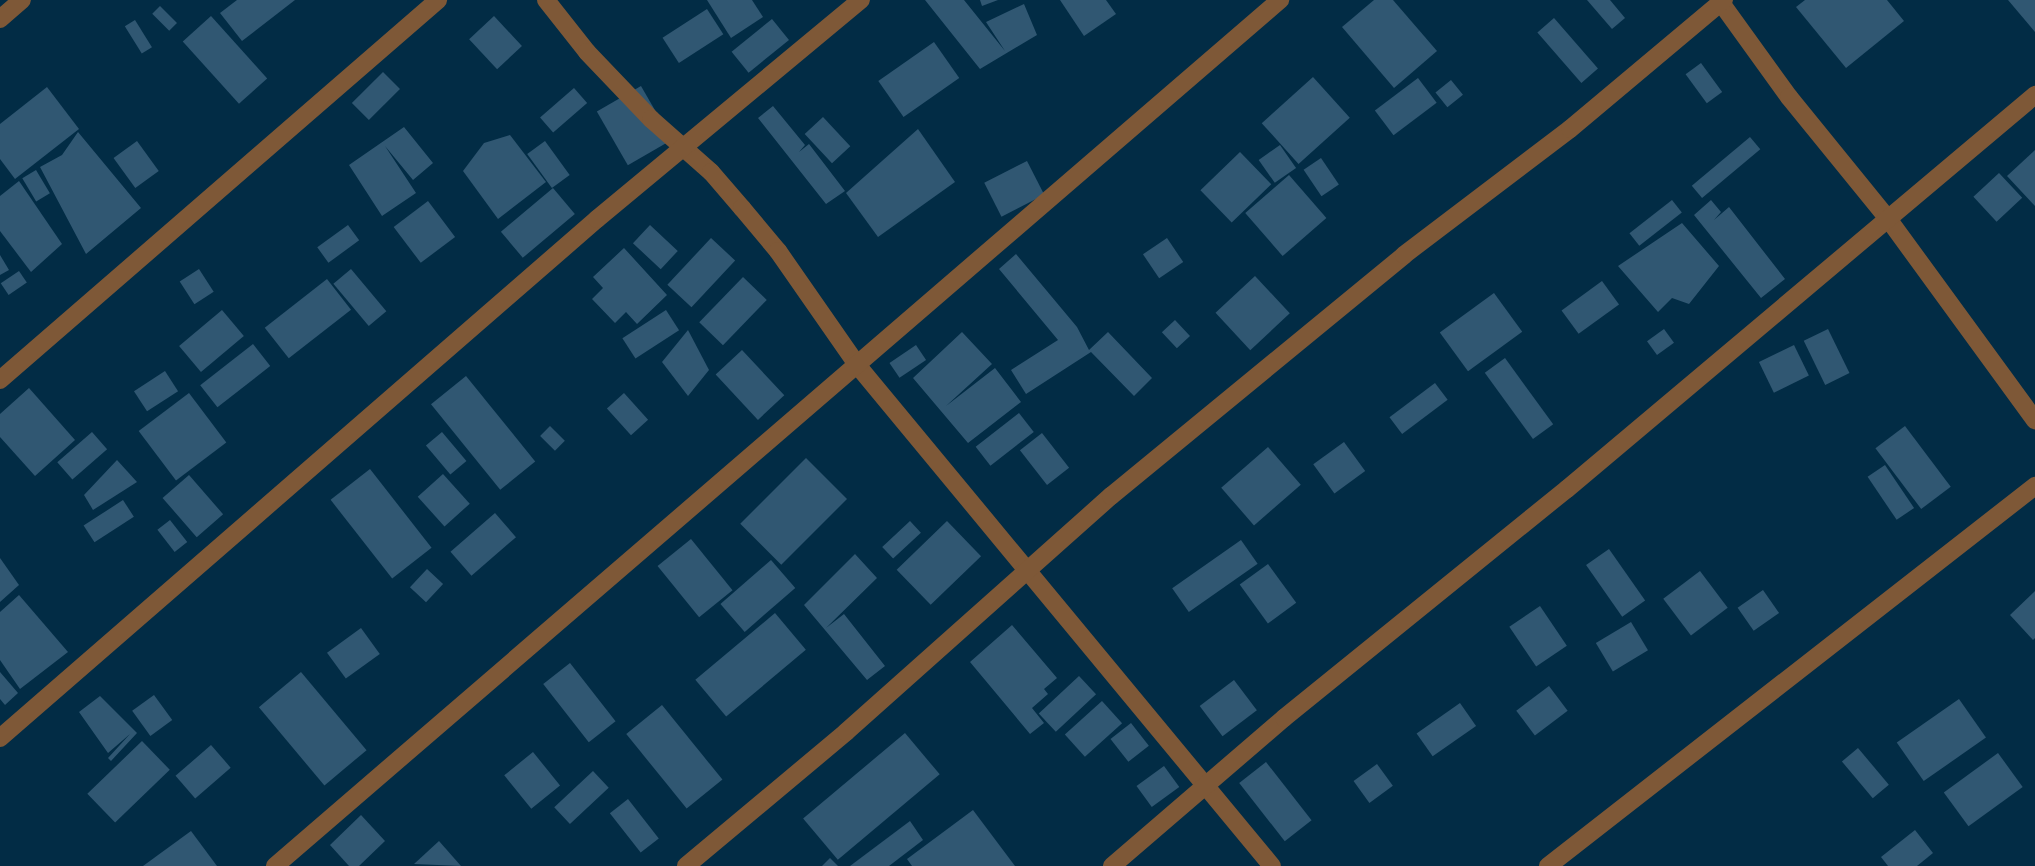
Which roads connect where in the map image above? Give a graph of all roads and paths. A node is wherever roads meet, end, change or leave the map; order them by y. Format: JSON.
{"nodes":[{"id":1,"x":22,"y":0,"type":"edge"},
{"id":2,"x":438,"y":0,"type":"edge"},
{"id":3,"x":546,"y":0,"type":"edge"},
{"id":4,"x":861,"y":0,"type":"edge"},
{"id":5,"x":1280,"y":0,"type":"edge"},
{"id":6,"x":1721,"y":1,"type":"edge"},
{"id":7,"x":0,"y":19,"type":"edge"},
{"id":8,"x":2035,"y":95,"type":"edge"},
{"id":9,"x":681,"y":147,"type":"junction"},
{"id":10,"x":1889,"y":220,"type":"junction"},
{"id":11,"x":858,"y":366,"type":"junction"},
{"id":12,"x":0,"y":380,"type":"edge"},
{"id":13,"x":2035,"y":420,"type":"edge"},
{"id":14,"x":2035,"y":486,"type":"edge"},
{"id":15,"x":1026,"y":572,"type":"junction"},
{"id":16,"x":0,"y":738,"type":"edge"},
{"id":17,"x":1204,"y":786,"type":"junction"},
{"id":18,"x":275,"y":866,"type":"edge"},
{"id":19,"x":686,"y":866,"type":"edge"},
{"id":20,"x":1112,"y":866,"type":"edge"},
{"id":21,"x":1272,"y":866,"type":"edge"},
{"id":22,"x":1548,"y":866,"type":"edge"}],
"edges":[{"from":1,"to":7,"type":"street"},
{"from":2,"to":12,"type":"street"},
{"from":3,"to":9,"type":"street"},
{"from":4,"to":9,"type":"street"},
{"from":5,"to":11,"type":"street"},
{"from":6,"to":10,"type":"street"},
{"from":6,"to":15,"type":"street"},
{"from":8,"to":10,"type":"street"},
{"from":9,"to":11,"type":"street"},
{"from":9,"to":16,"type":"street"},
{"from":10,"to":13,"type":"street"},
{"from":10,"to":17,"type":"street"},
{"from":11,"to":15,"type":"street"},
{"from":11,"to":18,"type":"street"},
{"from":14,"to":22,"type":"street"},
{"from":15,"to":17,"type":"street"},
{"from":15,"to":19,"type":"street"},
{"from":17,"to":20,"type":"street"},
{"from":17,"to":21,"type":"street"}]}
